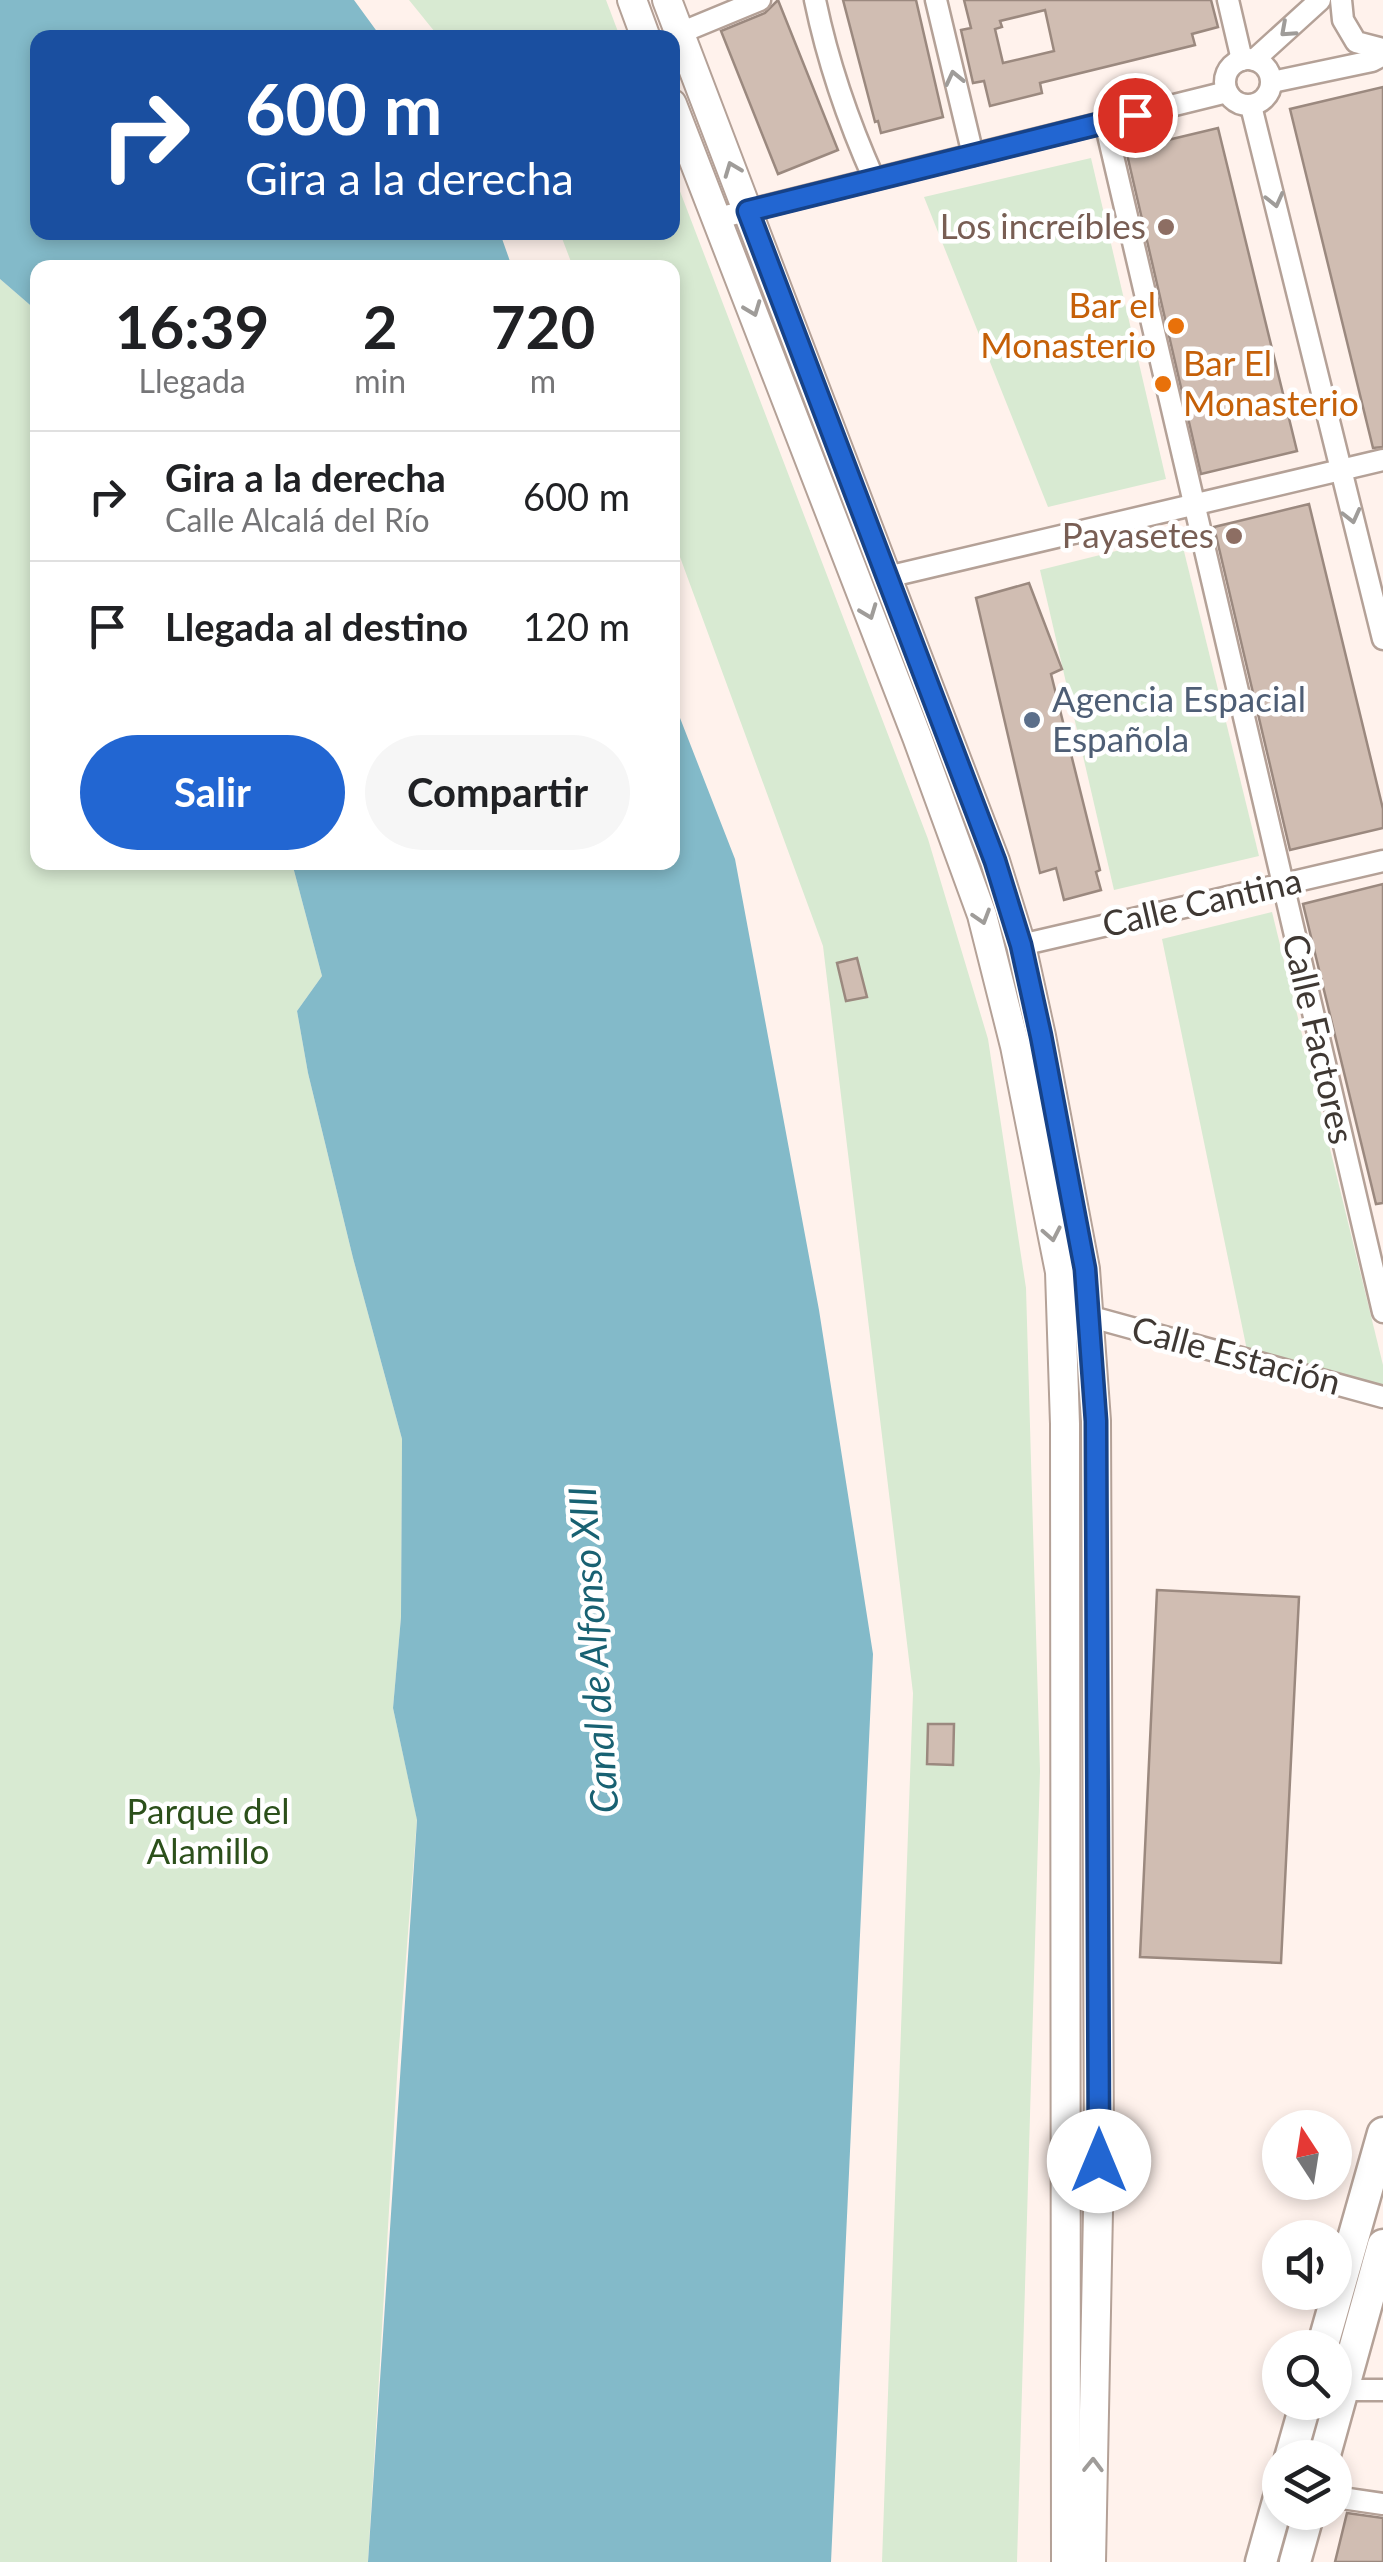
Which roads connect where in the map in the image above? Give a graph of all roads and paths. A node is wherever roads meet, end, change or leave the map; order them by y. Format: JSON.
{"nodes":[{"id":1,"x":632,"y":0,"type":"edge"},
{"id":2,"x":667,"y":0,"type":"edge"},
{"id":3,"x":760,"y":0,"type":"edge"},
{"id":4,"x":814,"y":0,"type":"edge"},
{"id":5,"x":936,"y":0,"type":"edge"},
{"id":6,"x":1228,"y":0,"type":"edge"},
{"id":7,"x":1320,"y":0,"type":"edge"},
{"id":8,"x":1341,"y":0,"type":"edge"},
{"id":9,"x":643,"y":30,"type":"edge"},
{"id":10,"x":679,"y":30,"type":"edge"},
{"id":11,"x":680,"y":33,"type":"joint"},
{"id":12,"x":1356,"y":42,"type":"junction"},
{"id":13,"x":1383,"y":52,"type":"edge"},
{"id":14,"x":1248,"y":60,"type":"junction"},
{"id":15,"x":1342,"y":67,"type":"junction"},
{"id":16,"x":1272,"y":82,"type":"junction"},
{"id":17,"x":1227,"y":92,"type":"junction"},
{"id":18,"x":1251,"y":106,"type":"junction"},
{"id":19,"x":1105,"y":122,"type":"junction"},
{"id":20,"x":680,"y":124,"type":"edge"},
{"id":21,"x":973,"y":155,"type":"junction"},
{"id":22,"x":874,"y":180,"type":"junction"},
{"id":23,"x":748,"y":211,"type":"junction"},
{"id":24,"x":718,"y":218,"type":"junction"},
{"id":25,"x":1383,"y":460,"type":"edge"},
{"id":26,"x":1341,"y":471,"type":"junction"},
{"id":27,"x":1194,"y":505,"type":"junction"},
{"id":28,"x":887,"y":577,"type":"junction"},
{"id":29,"x":1383,"y":639,"type":"edge"},
{"id":30,"x":1383,"y":861,"type":"edge"},
{"id":31,"x":1282,"y":885,"type":"junction"},
{"id":32,"x":1021,"y":945,"type":"junction"},
{"id":33,"x":1383,"y":1312,"type":"edge"},
{"id":34,"x":1088,"y":1316,"type":"junction"},
{"id":35,"x":1383,"y":1397,"type":"edge"},
{"id":36,"x":1383,"y":2133,"type":"edge"},
{"id":37,"x":1383,"y":2245,"type":"edge"},
{"id":38,"x":1327,"y":2330,"type":"edge"},
{"id":39,"x":1352,"y":2357,"type":"edge"},
{"id":40,"x":1352,"y":2390,"type":"edge"},
{"id":41,"x":1383,"y":2390,"type":"edge"},
{"id":42,"x":1352,"y":2499,"type":"edge"},
{"id":43,"x":1383,"y":2504,"type":"edge"},
{"id":44,"x":1270,"y":2530,"type":"edge"},
{"id":45,"x":1304,"y":2530,"type":"edge"},
{"id":46,"x":1066,"y":2562,"type":"edge"},
{"id":47,"x":1092,"y":2562,"type":"edge"},
{"id":48,"x":1261,"y":2562,"type":"edge"},
{"id":49,"x":1295,"y":2562,"type":"edge"}],
"edges":[{"from":1,"to":9,"type":"main road"},
{"from":2,"to":10,"type":"main road"},
{"from":3,"to":11,"type":"street"},
{"from":4,"to":22,"type":"street"},
{"from":21,"to":5,"type":"street","one_way":true},
{"from":6,"to":14,"type":"street"},
{"from":7,"to":14,"type":"street","one_way":true},
{"from":8,"to":12,"type":"street"},
{"from":23,"to":11,"type":"main road","one_way":true},
{"from":12,"to":13,"type":"street"},
{"from":12,"to":15,"type":"street"},
{"from":13,"to":15,"type":"street"},
{"from":14,"to":16,"type":"street"},
{"from":14,"to":17,"type":"street"},
{"from":15,"to":16,"type":"street"},
{"from":16,"to":18,"type":"street"},
{"from":17,"to":18,"type":"street"},
{"from":17,"to":19,"type":"street"},
{"from":18,"to":26,"type":"street","one_way":true},
{"from":19,"to":21,"type":"street"},
{"from":19,"to":27,"type":"street","name":"Calle Factores"},
{"from":20,"to":24,"type":"main road"},
{"from":21,"to":22,"type":"street"},
{"from":22,"to":23,"type":"street"},
{"from":23,"to":24,"type":"street"},
{"from":23,"to":28,"type":"main road"},
{"from":24,"to":46,"type":"main road","one_way":true},
{"from":25,"to":26,"type":"street"},
{"from":26,"to":27,"type":"street"},
{"from":26,"to":29,"type":"street","one_way":true},
{"from":27,"to":28,"type":"street"},
{"from":27,"to":31,"type":"street","name":"Calle Factores"},
{"from":28,"to":32,"type":"main road"},
{"from":30,"to":31,"type":"street","name":"Calle Cantina"},
{"from":31,"to":32,"type":"street","name":"Calle Cantina"},
{"from":31,"to":33,"type":"street","name":"Calle Factores"},
{"from":32,"to":34,"type":"main road"},
{"from":34,"to":35,"type":"street","name":"Calle Estación"},
{"from":47,"to":34,"type":"main road","one_way":true},
{"from":36,"to":38,"type":"main road"},
{"from":37,"to":39,"type":"main road"},
{"from":40,"to":41,"type":"street"},
{"from":42,"to":43,"type":"street"},
{"from":44,"to":48,"type":"main road"},
{"from":45,"to":49,"type":"main road"}]}
